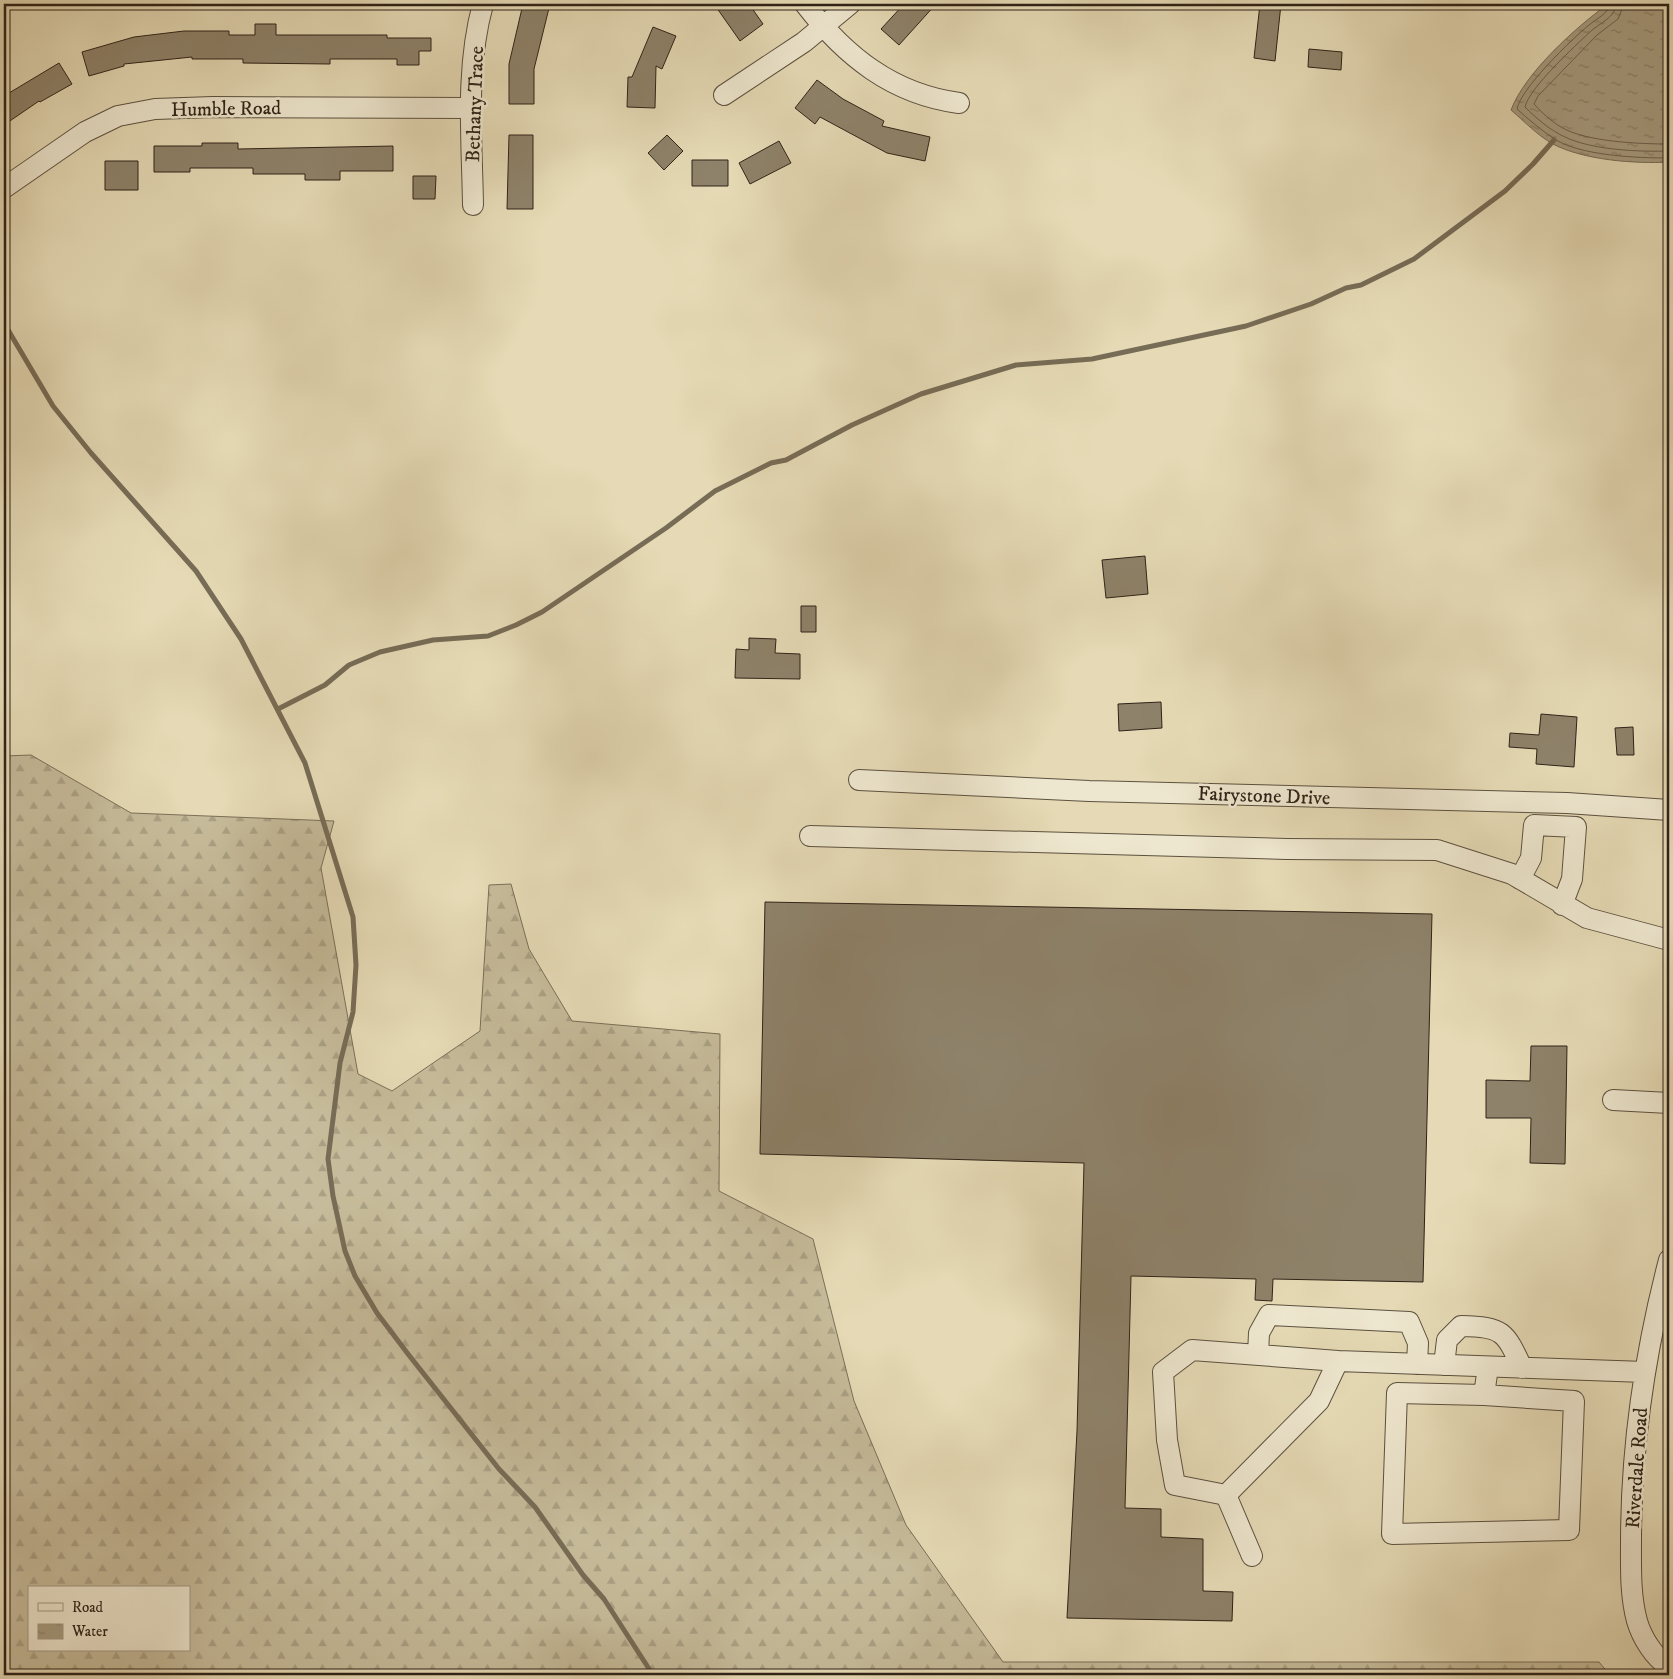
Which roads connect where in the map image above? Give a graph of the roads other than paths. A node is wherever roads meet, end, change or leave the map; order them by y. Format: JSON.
{"nodes":[{"id":1,"x":483,"y":4,"type":"edge"},
{"id":2,"x":805,"y":4,"type":"edge"},
{"id":3,"x":850,"y":4,"type":"edge"},
{"id":4,"x":822,"y":27,"type":"junction"},
{"id":5,"x":724,"y":96,"type":"dead end"},
{"id":6,"x":959,"y":103,"type":"dead end"},
{"id":7,"x":471,"y":108,"type":"junction"},
{"id":8,"x":4,"y":188,"type":"edge"},
{"id":9,"x":473,"y":206,"type":"dead end"},
{"id":10,"x":859,"y":780,"type":"dead end"},
{"id":11,"x":1669,"y":810,"type":"edge"},
{"id":12,"x":810,"y":836,"type":"dead end"},
{"id":13,"x":1520,"y":879,"type":"junction"},
{"id":14,"x":1562,"y":905,"type":"junction"},
{"id":15,"x":1669,"y":940,"type":"edge"},
{"id":16,"x":1613,"y":1100,"type":"dead end"},
{"id":17,"x":1669,"y":1103,"type":"edge"},
{"id":18,"x":1669,"y":1260,"type":"edge"},
{"id":19,"x":1258,"y":1355,"type":"junction"},
{"id":20,"x":1338,"y":1361,"type":"junction"},
{"id":21,"x":1417,"y":1364,"type":"junction"},
{"id":22,"x":1444,"y":1365,"type":"junction"},
{"id":23,"x":1488,"y":1367,"type":"junction"},
{"id":24,"x":1522,"y":1368,"type":"junction"},
{"id":25,"x":1645,"y":1372,"type":"junction"},
{"id":26,"x":1484,"y":1395,"type":"junction"},
{"id":27,"x":1226,"y":1495,"type":"junction"},
{"id":28,"x":1252,"y":1556,"type":"dead end"},
{"id":29,"x":1669,"y":1667,"type":"edge"}],
"edges":[{"from":1,"to":7,"type":"street","name":"Bethany Trace"},
{"from":2,"to":4,"type":"street"},
{"from":3,"to":4,"type":"street"},
{"from":4,"to":5,"type":"street"},
{"from":4,"to":6,"type":"street"},
{"from":7,"to":8,"type":"street","name":"Humble Road"},
{"from":7,"to":9,"type":"street","name":"Bethany Trace"},
{"from":10,"to":11,"type":"street","name":"Fairystone Drive"},
{"from":12,"to":13,"type":"street"},
{"from":13,"to":14,"type":"street"},
{"from":13,"to":14,"type":"street"},
{"from":14,"to":15,"type":"street"},
{"from":16,"to":17,"type":"street"},
{"from":18,"to":25,"type":"street","name":"Riverdale Road"},
{"from":19,"to":20,"type":"street"},
{"from":19,"to":21,"type":"street"},
{"from":19,"to":27,"type":"street"},
{"from":20,"to":21,"type":"street"},
{"from":20,"to":27,"type":"street"},
{"from":21,"to":22,"type":"street"},
{"from":22,"to":23,"type":"street"},
{"from":22,"to":24,"type":"street"},
{"from":23,"to":24,"type":"street"},
{"from":23,"to":26,"type":"street"},
{"from":24,"to":25,"type":"street"},
{"from":25,"to":29,"type":"street","name":"Riverdale Road"},
{"from":26,"to":26,"type":"street"},
{"from":27,"to":28,"type":"street"}]}
